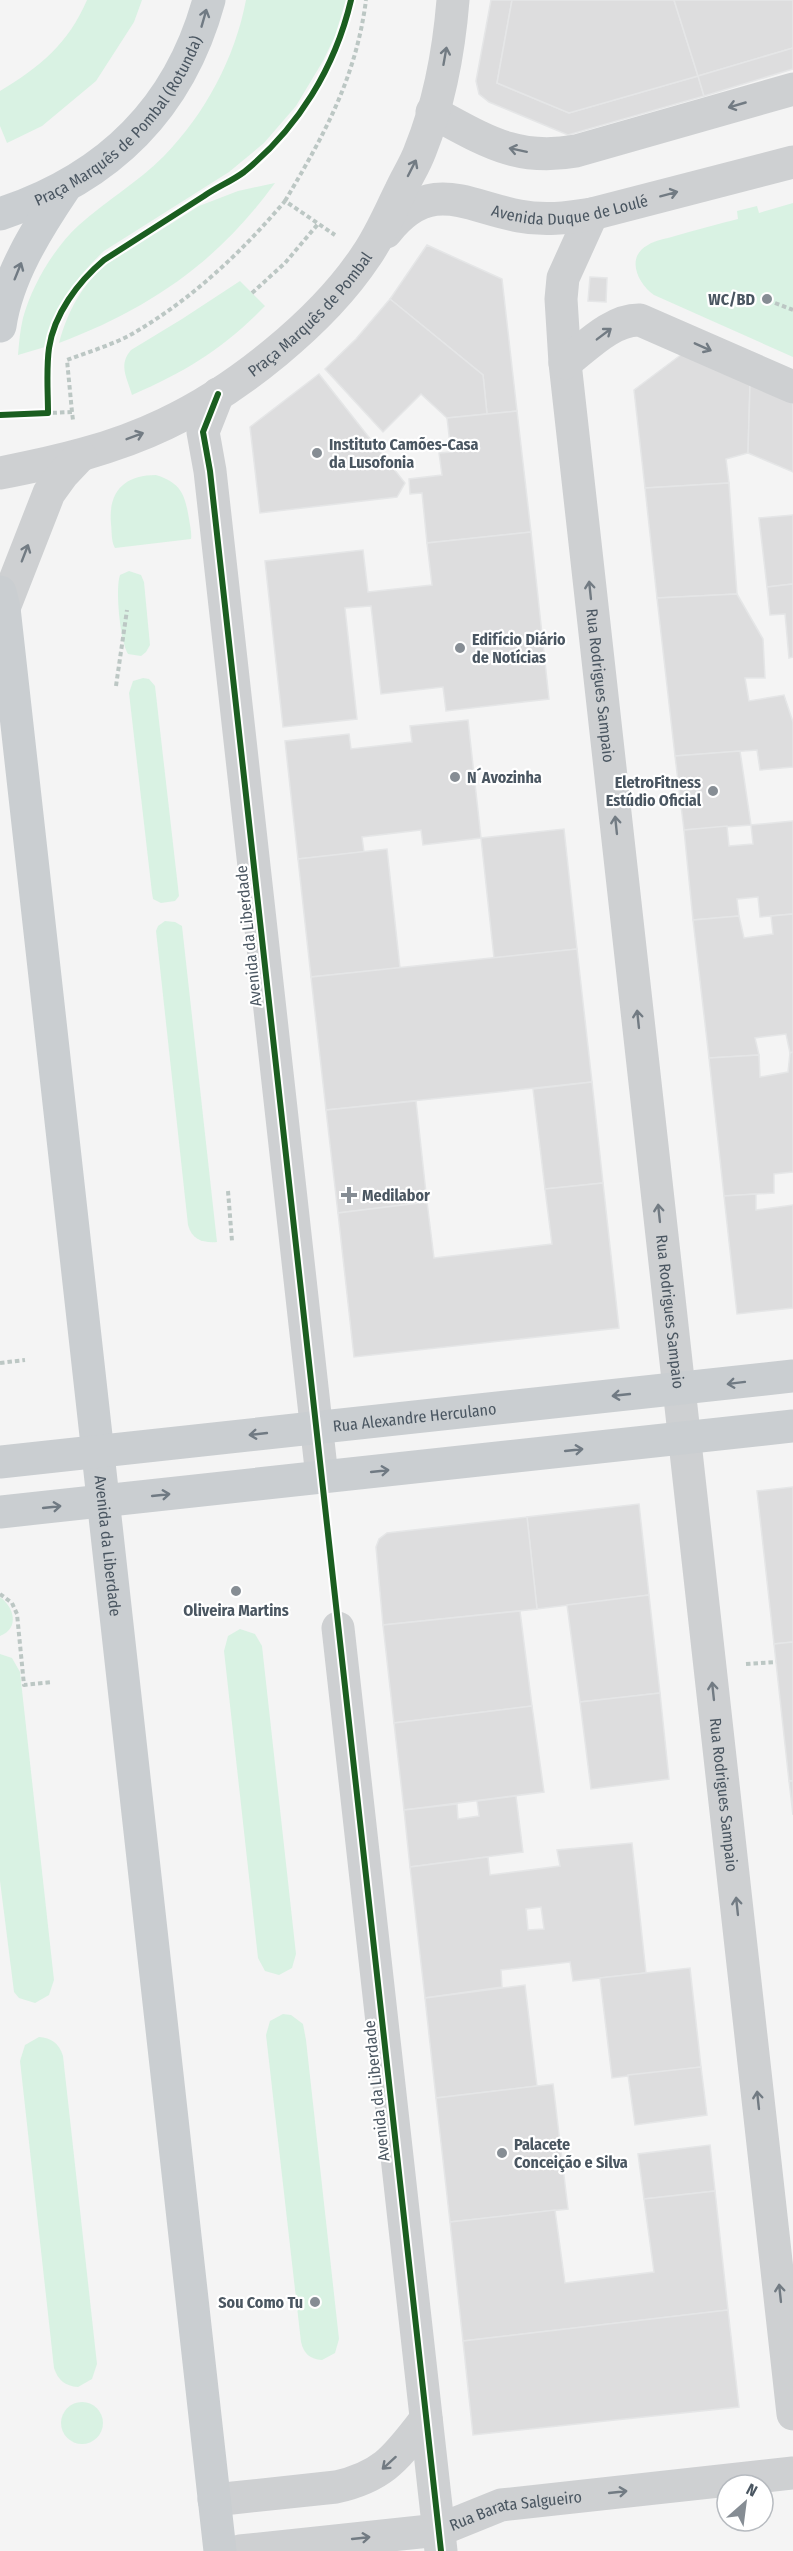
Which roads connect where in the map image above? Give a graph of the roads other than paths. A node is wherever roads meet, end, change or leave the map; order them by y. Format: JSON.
{"nodes":[{"id":1,"x":209,"y":0,"type":"edge"},
{"id":2,"x":453,"y":0,"type":"edge"},
{"id":3,"x":793,"y":89,"type":"edge"},
{"id":4,"x":432,"y":112,"type":"junction"},
{"id":5,"x":793,"y":162,"type":"edge"},
{"id":6,"x":64,"y":189,"type":"junction"},
{"id":7,"x":0,"y":214,"type":"edge"},
{"id":8,"x":592,"y":214,"type":"junction"},
{"id":9,"x":366,"y":257,"type":"junction"},
{"id":10,"x":0,"y":326,"type":"edge"},
{"id":11,"x":565,"y":363,"type":"junction"},
{"id":12,"x":793,"y":387,"type":"edge"},
{"id":13,"x":218,"y":394,"type":"junction"},
{"id":14,"x":80,"y":456,"type":"junction"},
{"id":15,"x":0,"y":473,"type":"edge"},
{"id":16,"x":2,"y":600,"type":"edge"},
{"id":17,"x":793,"y":1376,"type":"edge"},
{"id":18,"x":679,"y":1389,"type":"junction"},
{"id":19,"x":793,"y":1426,"type":"edge"},
{"id":20,"x":316,"y":1428,"type":"junction"},
{"id":21,"x":685,"y":1438,"type":"junction"},
{"id":22,"x":98,"y":1452,"type":"junction"},
{"id":23,"x":0,"y":1462,"type":"edge"},
{"id":24,"x":322,"y":1477,"type":"junction"},
{"id":25,"x":103,"y":1501,"type":"junction"},
{"id":26,"x":0,"y":1512,"type":"edge"},
{"id":27,"x":338,"y":1628,"type":"dead end"},
{"id":28,"x":793,"y":2414,"type":"edge"},
{"id":29,"x":426,"y":2419,"type":"junction"},
{"id":30,"x":793,"y":2473,"type":"edge"},
{"id":31,"x":214,"y":2500,"type":"junction"},
{"id":32,"x":440,"y":2540,"type":"edge"},
{"id":33,"x":220,"y":2551,"type":"edge"},
{"id":34,"x":240,"y":2551,"type":"edge"}],
"edges":[{"from":6,"to":1,"type":"main road","name":"Praça Marquês de Pombal (Rotunda)","one_way":true},
{"from":4,"to":2,"type":"street","name":"Praça Marquês de Pombal","one_way":true},
{"from":3,"to":4,"type":"street","one_way":true},
{"from":9,"to":4,"type":"street","name":"Praça Marquês de Pombal","one_way":true},
{"from":8,"to":5,"type":"street","name":"Avenida Duque de Loulé","one_way":true},
{"from":6,"to":7,"type":"main road","name":"Praça Marquês de Pombal (Rotunda)"},
{"from":10,"to":6,"type":"main road","one_way":true},
{"from":8,"to":9,"type":"street","name":"Avenida Duque de Loulé"},
{"from":8,"to":11,"type":"street","name":"Rua Rodrigues Sampaio"},
{"from":9,"to":13,"type":"street","name":"Praça Marquês de Pombal"},
{"from":11,"to":12,"type":"street","one_way":true},
{"from":18,"to":11,"type":"street","name":"Rua Rodrigues Sampaio","one_way":true},
{"from":14,"to":13,"type":"street","name":"Praça Marquês de Pombal","one_way":true},
{"from":13,"to":20,"type":"street","name":"Avenida da Liberdade"},
{"from":14,"to":15,"type":"street","name":"Praça Marquês de Pombal"},
{"from":16,"to":14,"type":"street","one_way":true},
{"from":16,"to":22,"type":"main road","name":"Avenida da Liberdade"},
{"from":17,"to":18,"type":"main road","name":"Rua Alexandre Herculano","one_way":true},
{"from":18,"to":20,"type":"main road","name":"Rua Alexandre Herculano","one_way":true},
{"from":18,"to":21,"type":"street","name":"Rua Rodrigues Sampaio"},
{"from":19,"to":21,"type":"main road"},
{"from":20,"to":22,"type":"main road","name":"Rua Alexandre Herculano","one_way":true},
{"from":20,"to":24,"type":"street","name":"Avenida da Liberdade"},
{"from":24,"to":21,"type":"main road","one_way":true},
{"from":28,"to":21,"type":"street","name":"Rua Rodrigues Sampaio","one_way":true},
{"from":22,"to":23,"type":"main road","name":"Rua Alexandre Herculano"},
{"from":22,"to":25,"type":"main road","name":"Avenida da Liberdade"},
{"from":25,"to":24,"type":"main road","one_way":true},
{"from":26,"to":25,"type":"main road","one_way":true},
{"from":25,"to":31,"type":"main road","name":"Avenida da Liberdade"},
{"from":27,"to":29,"type":"street","name":"Avenida da Liberdade"},
{"from":29,"to":31,"type":"street","one_way":true},
{"from":29,"to":32,"type":"street","name":"Avenida da Liberdade"},
{"from":32,"to":30,"type":"street","name":"Rua Barata Salgueiro","one_way":true},
{"from":31,"to":33,"type":"main road","name":"Avenida da Liberdade"},
{"from":34,"to":32,"type":"street","name":"Rua Barata Salgueiro","one_way":true}]}
